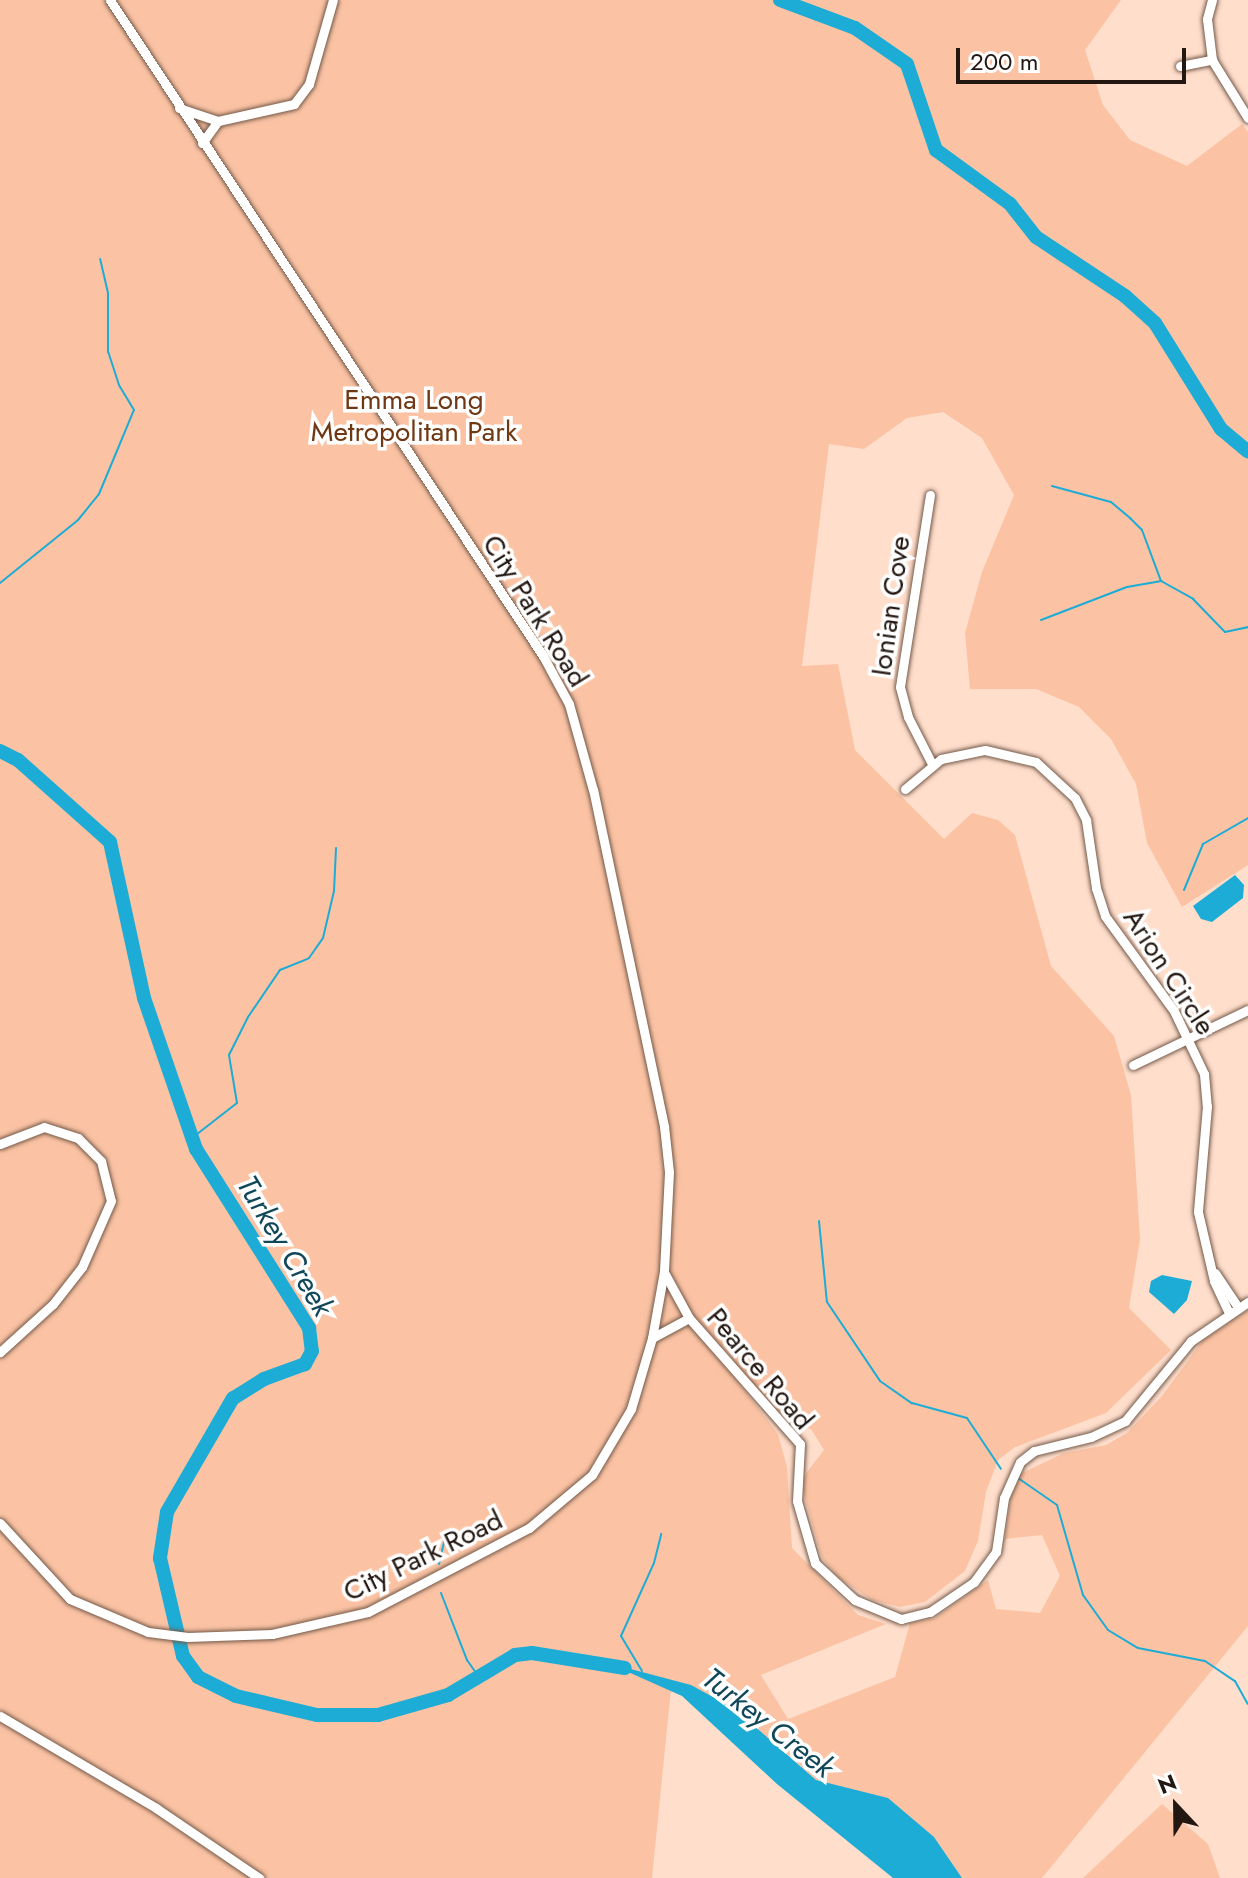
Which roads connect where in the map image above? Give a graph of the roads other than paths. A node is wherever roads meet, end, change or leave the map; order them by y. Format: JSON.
{"nodes":[{"id":1,"x":110,"y":0,"type":"edge"},
{"id":2,"x":333,"y":0,"type":"edge"},
{"id":3,"x":1212,"y":0,"type":"edge"},
{"id":4,"x":1212,"y":60,"type":"junction"},
{"id":5,"x":1180,"y":66,"type":"dead end"},
{"id":6,"x":178,"y":107,"type":"junction"},
{"id":7,"x":1248,"y":118,"type":"edge"},
{"id":8,"x":218,"y":121,"type":"junction"},
{"id":9,"x":202,"y":143,"type":"junction"},
{"id":10,"x":930,"y":495,"type":"dead end"},
{"id":11,"x":932,"y":764,"type":"junction"},
{"id":12,"x":905,"y":789,"type":"dead end"},
{"id":13,"x":1248,"y":1010,"type":"edge"},
{"id":14,"x":1188,"y":1039,"type":"junction"},
{"id":15,"x":1133,"y":1065,"type":"dead end"},
{"id":16,"x":0,"y":1144,"type":"edge"},
{"id":17,"x":664,"y":1271,"type":"junction"},
{"id":18,"x":1248,"y":1302,"type":"edge"},
{"id":19,"x":1233,"y":1309,"type":"junction"},
{"id":20,"x":689,"y":1318,"type":"junction"},
{"id":21,"x":652,"y":1338,"type":"junction"},
{"id":22,"x":0,"y":1352,"type":"edge"},
{"id":23,"x":0,"y":1523,"type":"edge"},
{"id":24,"x":0,"y":1716,"type":"edge"},
{"id":25,"x":259,"y":1878,"type":"edge"}],
"edges":[{"from":1,"to":6,"type":"street","name":"City Park Road"},
{"from":2,"to":8,"type":"street"},
{"from":3,"to":4,"type":"street"},
{"from":4,"to":5,"type":"street"},
{"from":4,"to":7,"type":"street"},
{"from":6,"to":8,"type":"street"},
{"from":6,"to":9,"type":"street","name":"City Park Road"},
{"from":8,"to":9,"type":"street"},
{"from":9,"to":17,"type":"street","name":"City Park Road"},
{"from":10,"to":11,"type":"street","name":"Ionian Cove"},
{"from":11,"to":12,"type":"street","name":"Arion Circle"},
{"from":11,"to":14,"type":"street","name":"Arion Circle"},
{"from":13,"to":14,"type":"street"},
{"from":14,"to":15,"type":"street"},
{"from":14,"to":19,"type":"street","name":"Arion Circle"},
{"from":16,"to":22,"type":"street"},
{"from":17,"to":20,"type":"street","name":"Pearce Road"},
{"from":17,"to":21,"type":"street","name":"City Park Road"},
{"from":18,"to":19,"type":"street","name":"Pearce Road"},
{"from":19,"to":20,"type":"street","name":"Pearce Road"},
{"from":20,"to":21,"type":"street"},
{"from":21,"to":23,"type":"street","name":"City Park Road"},
{"from":24,"to":25,"type":"street"}]}
